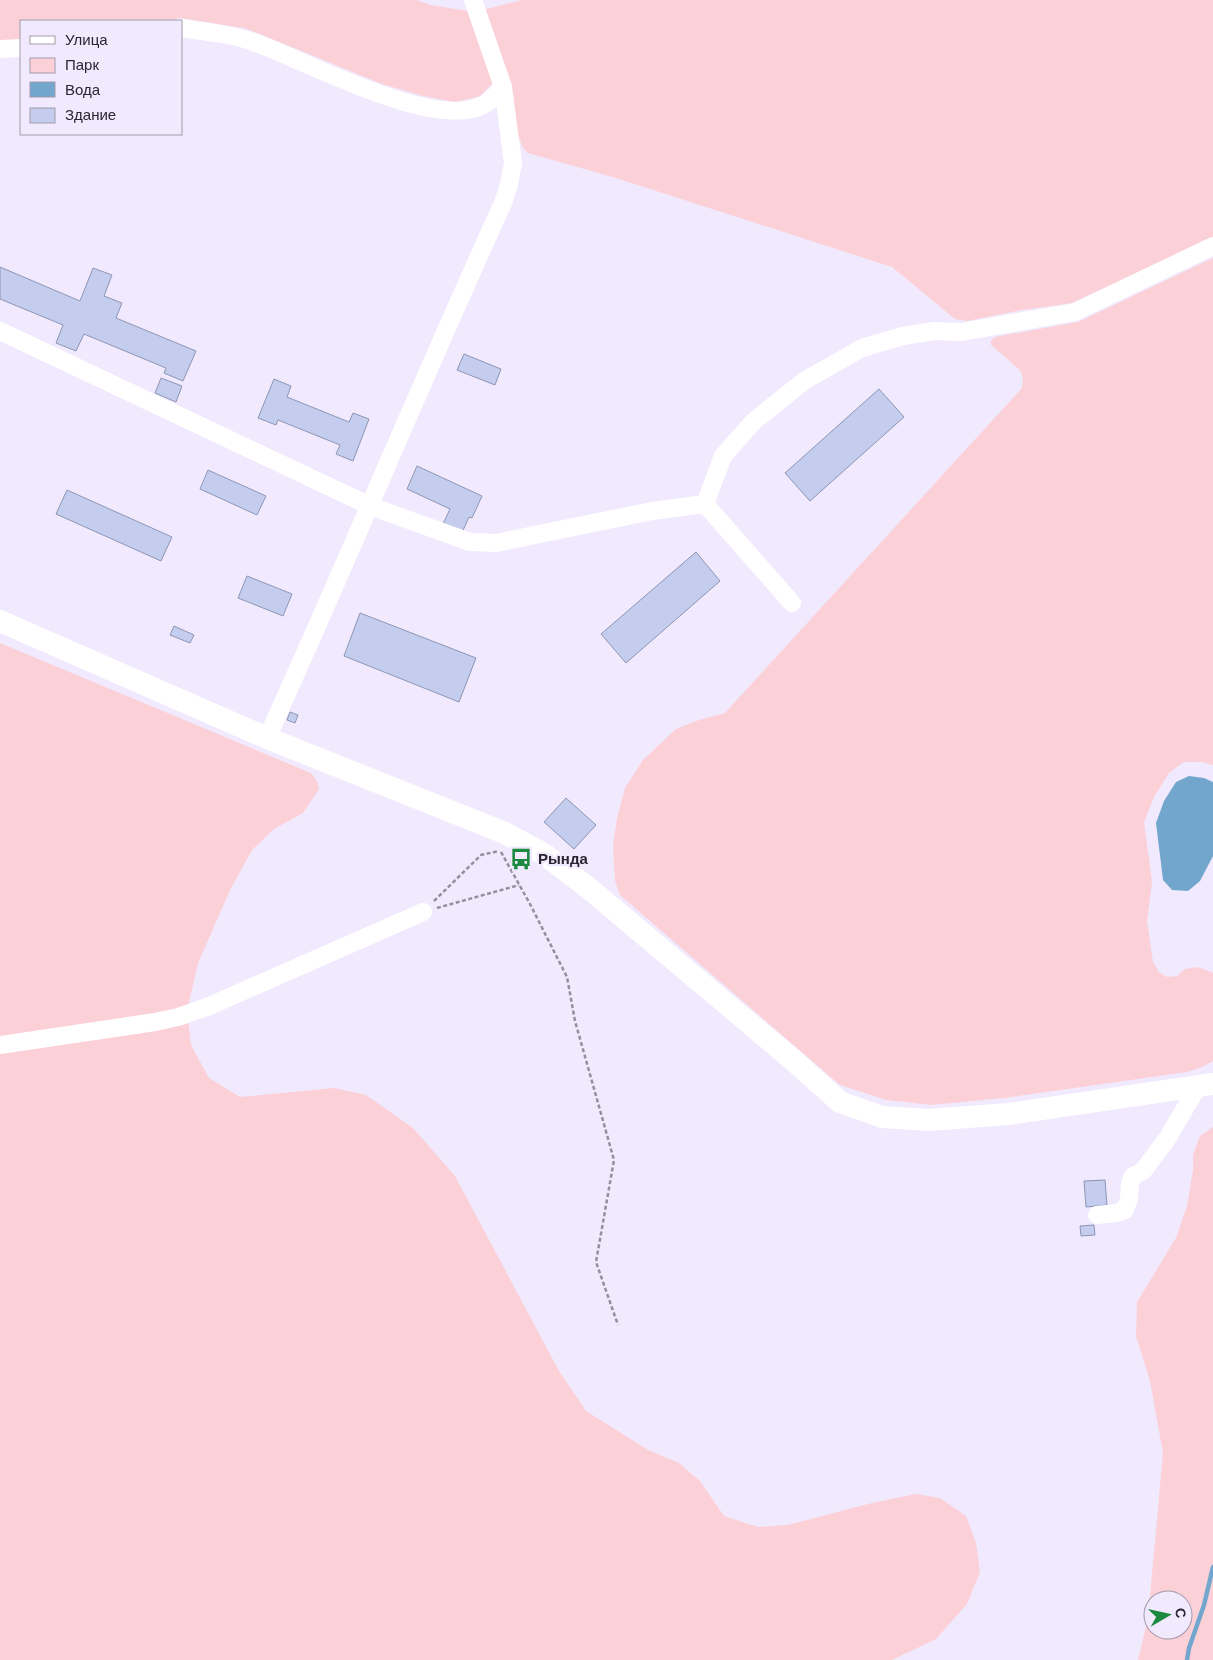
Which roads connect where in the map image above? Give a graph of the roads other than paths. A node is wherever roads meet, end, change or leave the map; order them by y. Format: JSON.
{"nodes":[{"id":1,"x":473,"y":0,"type":"edge"},
{"id":2,"x":182,"y":28,"type":"edge"},
{"id":3,"x":20,"y":48,"type":"edge"},
{"id":4,"x":0,"y":49,"type":"edge"},
{"id":5,"x":503,"y":87,"type":"junction"},
{"id":6,"x":1213,"y":246,"type":"edge"},
{"id":7,"x":0,"y":331,"type":"edge"},
{"id":8,"x":704,"y":504,"type":"junction"},
{"id":9,"x":370,"y":506,"type":"junction"},
{"id":10,"x":792,"y":603,"type":"dead end"},
{"id":11,"x":0,"y":622,"type":"edge"},
{"id":12,"x":267,"y":738,"type":"junction"},
{"id":13,"x":422,"y":912,"type":"road end"},
{"id":14,"x":0,"y":1045,"type":"edge"},
{"id":15,"x":1205,"y":1085,"type":"edge"},
{"id":16,"x":1097,"y":1215,"type":"dead end"}],
"edges":[{"from":1,"to":5,"type":"lane"},
{"from":2,"to":5,"type":"lane"},
{"from":3,"to":4,"type":"lane"},
{"from":5,"to":9,"type":"lane"},
{"from":6,"to":8,"type":"lane"},
{"from":7,"to":9,"type":"lane"},
{"from":8,"to":9,"type":"lane"},
{"from":8,"to":10,"type":"lane"},
{"from":9,"to":12,"type":"lane"},
{"from":11,"to":12,"type":"main road"},
{"from":12,"to":15,"type":"main road"},
{"from":13,"to":14,"type":"lane"},
{"from":15,"to":16,"type":"lane"}]}
